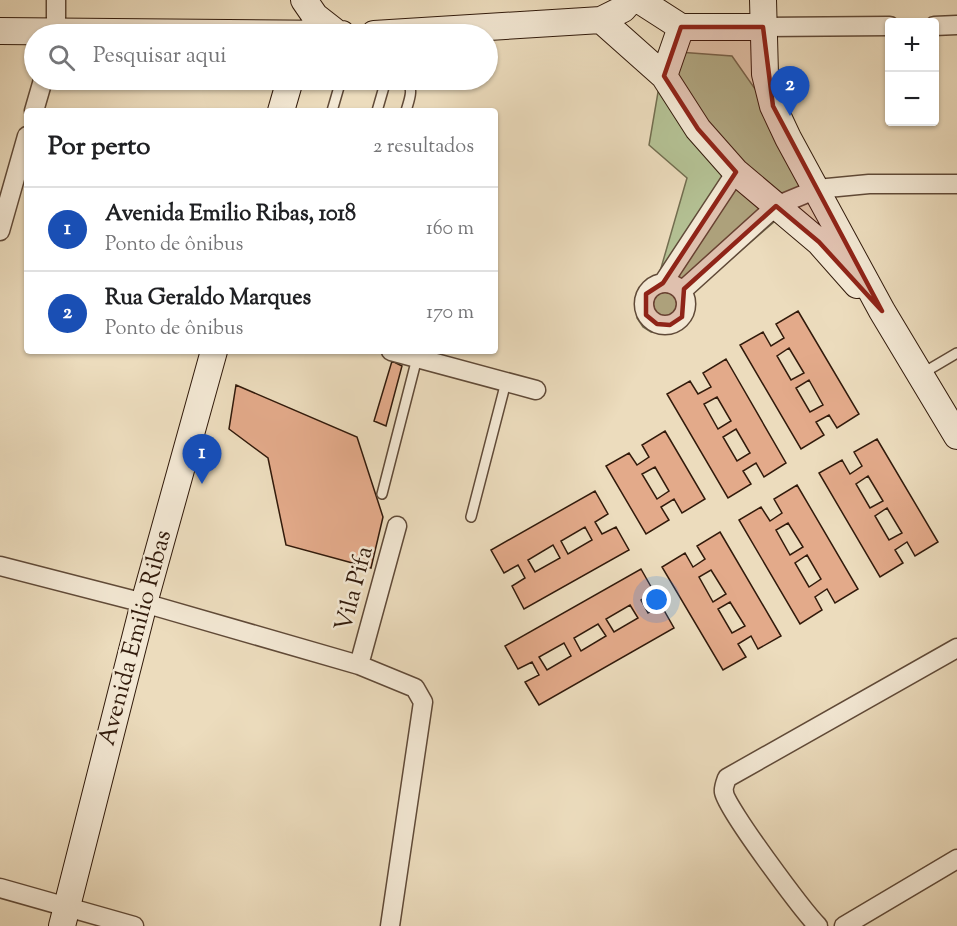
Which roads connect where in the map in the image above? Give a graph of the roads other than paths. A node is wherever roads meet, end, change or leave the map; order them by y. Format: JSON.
{"nodes":[{"id":1,"x":56,"y":0,"type":"edge"},
{"id":2,"x":302,"y":0,"type":"edge"},
{"id":3,"x":630,"y":0,"type":"edge"},
{"id":4,"x":639,"y":0,"type":"edge"},
{"id":5,"x":763,"y":0,"type":"edge"},
{"id":6,"x":601,"y":20,"type":"junction"},
{"id":7,"x":56,"y":24,"type":"edge"},
{"id":8,"x":303,"y":24,"type":"edge"},
{"id":9,"x":325,"y":24,"type":"edge"},
{"id":10,"x":498,"y":26,"type":"edge"},
{"id":11,"x":885,"y":26,"type":"edge"},
{"id":12,"x":939,"y":26,"type":"edge"},
{"id":13,"x":957,"y":26,"type":"edge"},
{"id":14,"x":681,"y":27,"type":"junction"},
{"id":15,"x":763,"y":27,"type":"junction"},
{"id":16,"x":0,"y":31,"type":"edge"},
{"id":17,"x":24,"y":32,"type":"edge"},
{"id":18,"x":664,"y":76,"type":"junction"},
{"id":19,"x":40,"y":90,"type":"edge"},
{"id":20,"x":287,"y":90,"type":"edge"},
{"id":21,"x":338,"y":90,"type":"edge"},
{"id":22,"x":383,"y":90,"type":"edge"},
{"id":23,"x":411,"y":90,"type":"edge"},
{"id":24,"x":35,"y":108,"type":"edge"},
{"id":25,"x":282,"y":108,"type":"edge"},
{"id":26,"x":333,"y":108,"type":"edge"},
{"id":27,"x":378,"y":108,"type":"edge"},
{"id":28,"x":407,"y":108,"type":"edge"},
{"id":29,"x":24,"y":147,"type":"edge"},
{"id":30,"x":736,"y":172,"type":"junction"},
{"id":31,"x":957,"y":184,"type":"edge"},
{"id":32,"x":817,"y":189,"type":"junction"},
{"id":33,"x":776,"y":206,"type":"junction"},
{"id":34,"x":0,"y":231,"type":"edge"},
{"id":35,"x":663,"y":283,"type":"junction"},
{"id":36,"x":682,"y":291,"type":"junction"},
{"id":37,"x":882,"y":311,"type":"junction"},
{"id":38,"x":957,"y":353,"type":"edge"},
{"id":39,"x":213,"y":354,"type":"edge"},
{"id":40,"x":402,"y":354,"type":"edge"},
{"id":41,"x":417,"y":358,"type":"junction"},
{"id":42,"x":920,"y":374,"type":"junction"},
{"id":43,"x":506,"y":382,"type":"junction"},
{"id":44,"x":536,"y":390,"type":"dead end"},
{"id":45,"x":957,"y":436,"type":"edge"},
{"id":46,"x":382,"y":494,"type":"dead end"},
{"id":47,"x":471,"y":517,"type":"dead end"},
{"id":48,"x":397,"y":526,"type":"dead end"},
{"id":49,"x":0,"y":566,"type":"edge"},
{"id":50,"x":144,"y":603,"type":"junction"},
{"id":51,"x":957,"y":648,"type":"edge"},
{"id":52,"x":359,"y":665,"type":"junction"},
{"id":53,"x":957,"y":859,"type":"edge"},
{"id":54,"x":0,"y":888,"type":"edge"},
{"id":55,"x":65,"y":916,"type":"edge"},
{"id":56,"x":134,"y":926,"type":"edge"},
{"id":57,"x":390,"y":926,"type":"edge"},
{"id":58,"x":818,"y":926,"type":"edge"},
{"id":59,"x":844,"y":926,"type":"edge"}],
"edges":[{"from":1,"to":7,"type":"street"},
{"from":2,"to":8,"type":"street"},
{"from":2,"to":9,"type":"street"},
{"from":3,"to":6,"type":"street"},
{"from":4,"to":14,"type":"street"},
{"from":5,"to":15,"type":"street"},
{"from":6,"to":10,"type":"street"},
{"from":6,"to":18,"type":"street"},
{"from":11,"to":15,"type":"street"},
{"from":12,"to":13,"type":"street"},
{"from":14,"to":15,"type":"street"},
{"from":14,"to":18,"type":"street"},
{"from":15,"to":32,"type":"street"},
{"from":16,"to":17,"type":"street"},
{"from":18,"to":30,"type":"street"},
{"from":19,"to":24,"type":"street"},
{"from":20,"to":25,"type":"street"},
{"from":21,"to":26,"type":"lane"},
{"from":22,"to":27,"type":"lane"},
{"from":23,"to":28,"type":"lane"},
{"from":29,"to":34,"type":"street"},
{"from":30,"to":33,"type":"street"},
{"from":30,"to":35,"type":"street"},
{"from":31,"to":32,"type":"street"},
{"from":32,"to":33,"type":"street"},
{"from":32,"to":37,"type":"street"},
{"from":33,"to":36,"type":"street"},
{"from":33,"to":37,"type":"street"},
{"from":35,"to":36,"type":"street"},
{"from":35,"to":36,"type":"street"},
{"from":37,"to":42,"type":"street"},
{"from":38,"to":42,"type":"lane"},
{"from":39,"to":50,"type":"street","name":"Avenida Emilio Ribas"},
{"from":40,"to":41,"type":"street"},
{"from":41,"to":43,"type":"street"},
{"from":41,"to":46,"type":"lane"},
{"from":42,"to":45,"type":"street"},
{"from":43,"to":44,"type":"street"},
{"from":43,"to":47,"type":"lane"},
{"from":48,"to":52,"type":"street","name":"Vila Pifa"},
{"from":49,"to":50,"type":"street"},
{"from":50,"to":52,"type":"street"},
{"from":50,"to":55,"type":"street","name":"Avenida Emilio Ribas"},
{"from":51,"to":58,"type":"street"},
{"from":52,"to":57,"type":"street"},
{"from":53,"to":59,"type":"street"},
{"from":54,"to":55,"type":"street"},
{"from":55,"to":56,"type":"street"}]}
